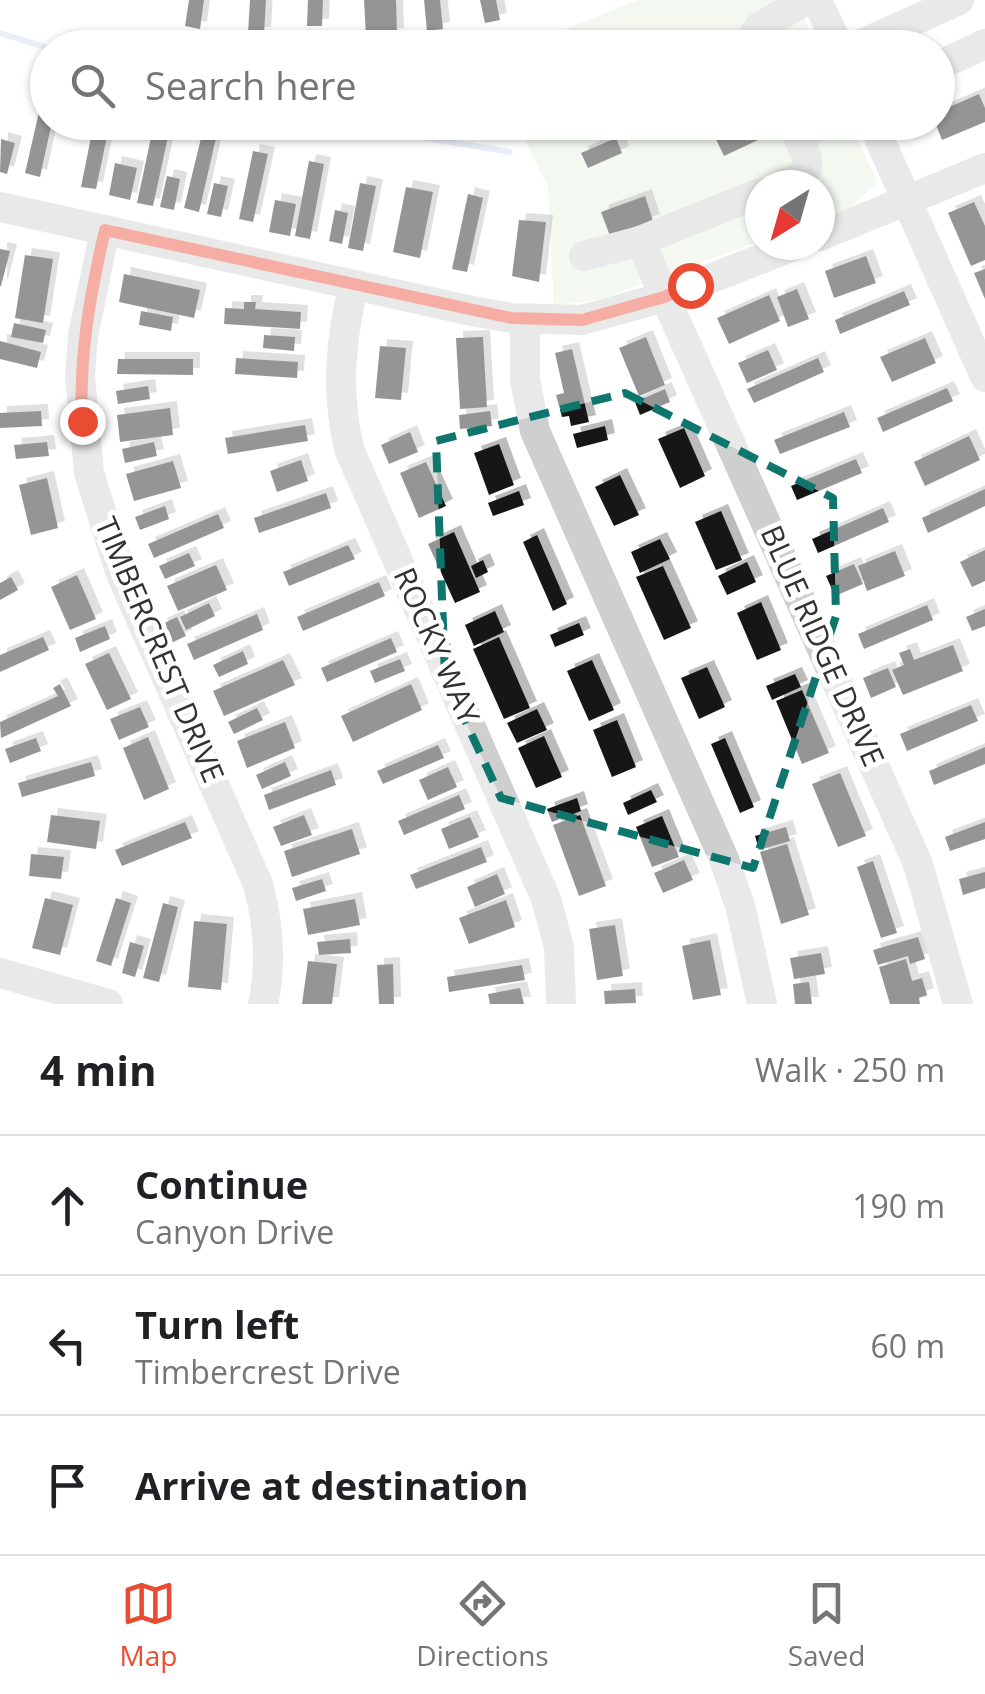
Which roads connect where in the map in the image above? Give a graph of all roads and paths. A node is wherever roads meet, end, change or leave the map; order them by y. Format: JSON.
{"nodes":[{"id":1,"x":807,"y":0,"type":"edge"},
{"id":2,"x":818,"y":0,"type":"edge"},
{"id":3,"x":960,"y":0,"type":"edge"},
{"id":4,"x":758,"y":30,"type":"edge"},
{"id":5,"x":830,"y":30,"type":"edge"},
{"id":6,"x":893,"y":30,"type":"edge"},
{"id":7,"x":985,"y":44,"type":"edge"},
{"id":8,"x":955,"y":58,"type":"edge"},
{"id":9,"x":805,"y":140,"type":"edge"},
{"id":10,"x":880,"y":140,"type":"edge"},
{"id":11,"x":985,"y":168,"type":"edge"},
{"id":12,"x":806,"y":170,"type":"edge"},
{"id":13,"x":745,"y":199,"type":"edge"},
{"id":14,"x":907,"y":202,"type":"junction"},
{"id":15,"x":0,"y":207,"type":"edge"},
{"id":16,"x":105,"y":230,"type":"junction"},
{"id":17,"x":835,"y":230,"type":"edge"},
{"id":18,"x":640,"y":241,"type":"junction"},
{"id":19,"x":584,"y":256,"type":"dead end"},
{"id":20,"x":758,"y":260,"type":"edge"},
{"id":21,"x":354,"y":285,"type":"junction"},
{"id":22,"x":664,"y":297,"type":"junction"},
{"id":23,"x":526,"y":319,"type":"junction"},
{"id":24,"x":985,"y":377,"type":"edge"},
{"id":25,"x":0,"y":973,"type":"edge"},
{"id":26,"x":108,"y":1004,"type":"edge"},
{"id":27,"x":263,"y":1004,"type":"edge"},
{"id":28,"x":562,"y":1004,"type":"edge"},
{"id":29,"x":762,"y":1004,"type":"edge"},
{"id":30,"x":958,"y":1004,"type":"edge"}],
"edges":[{"from":1,"to":4,"type":"street"},
{"from":2,"to":5,"type":"street"},
{"from":3,"to":6,"type":"street"},
{"from":7,"to":8,"type":"street"},
{"from":9,"to":12,"type":"street"},
{"from":10,"to":14,"type":"street"},
{"from":11,"to":14,"type":"street"},
{"from":13,"to":18,"type":"street"},
{"from":14,"to":17,"type":"street"},
{"from":14,"to":24,"type":"street"},
{"from":15,"to":16,"type":"street"},
{"from":16,"to":21,"type":"street"},
{"from":16,"to":27,"type":"street","name":"TIMBERCREST DRIVE"},
{"from":18,"to":19,"type":"street"},
{"from":18,"to":22,"type":"street","name":"BLUE RIDGE DRIVE"},
{"from":20,"to":22,"type":"street"},
{"from":21,"to":23,"type":"street"},
{"from":21,"to":28,"type":"street","name":"ROCKY WAY"},
{"from":22,"to":23,"type":"street"},
{"from":22,"to":30,"type":"street","name":"BLUE RIDGE DRIVE"},
{"from":23,"to":29,"type":"street"},
{"from":25,"to":26,"type":"street"}]}
